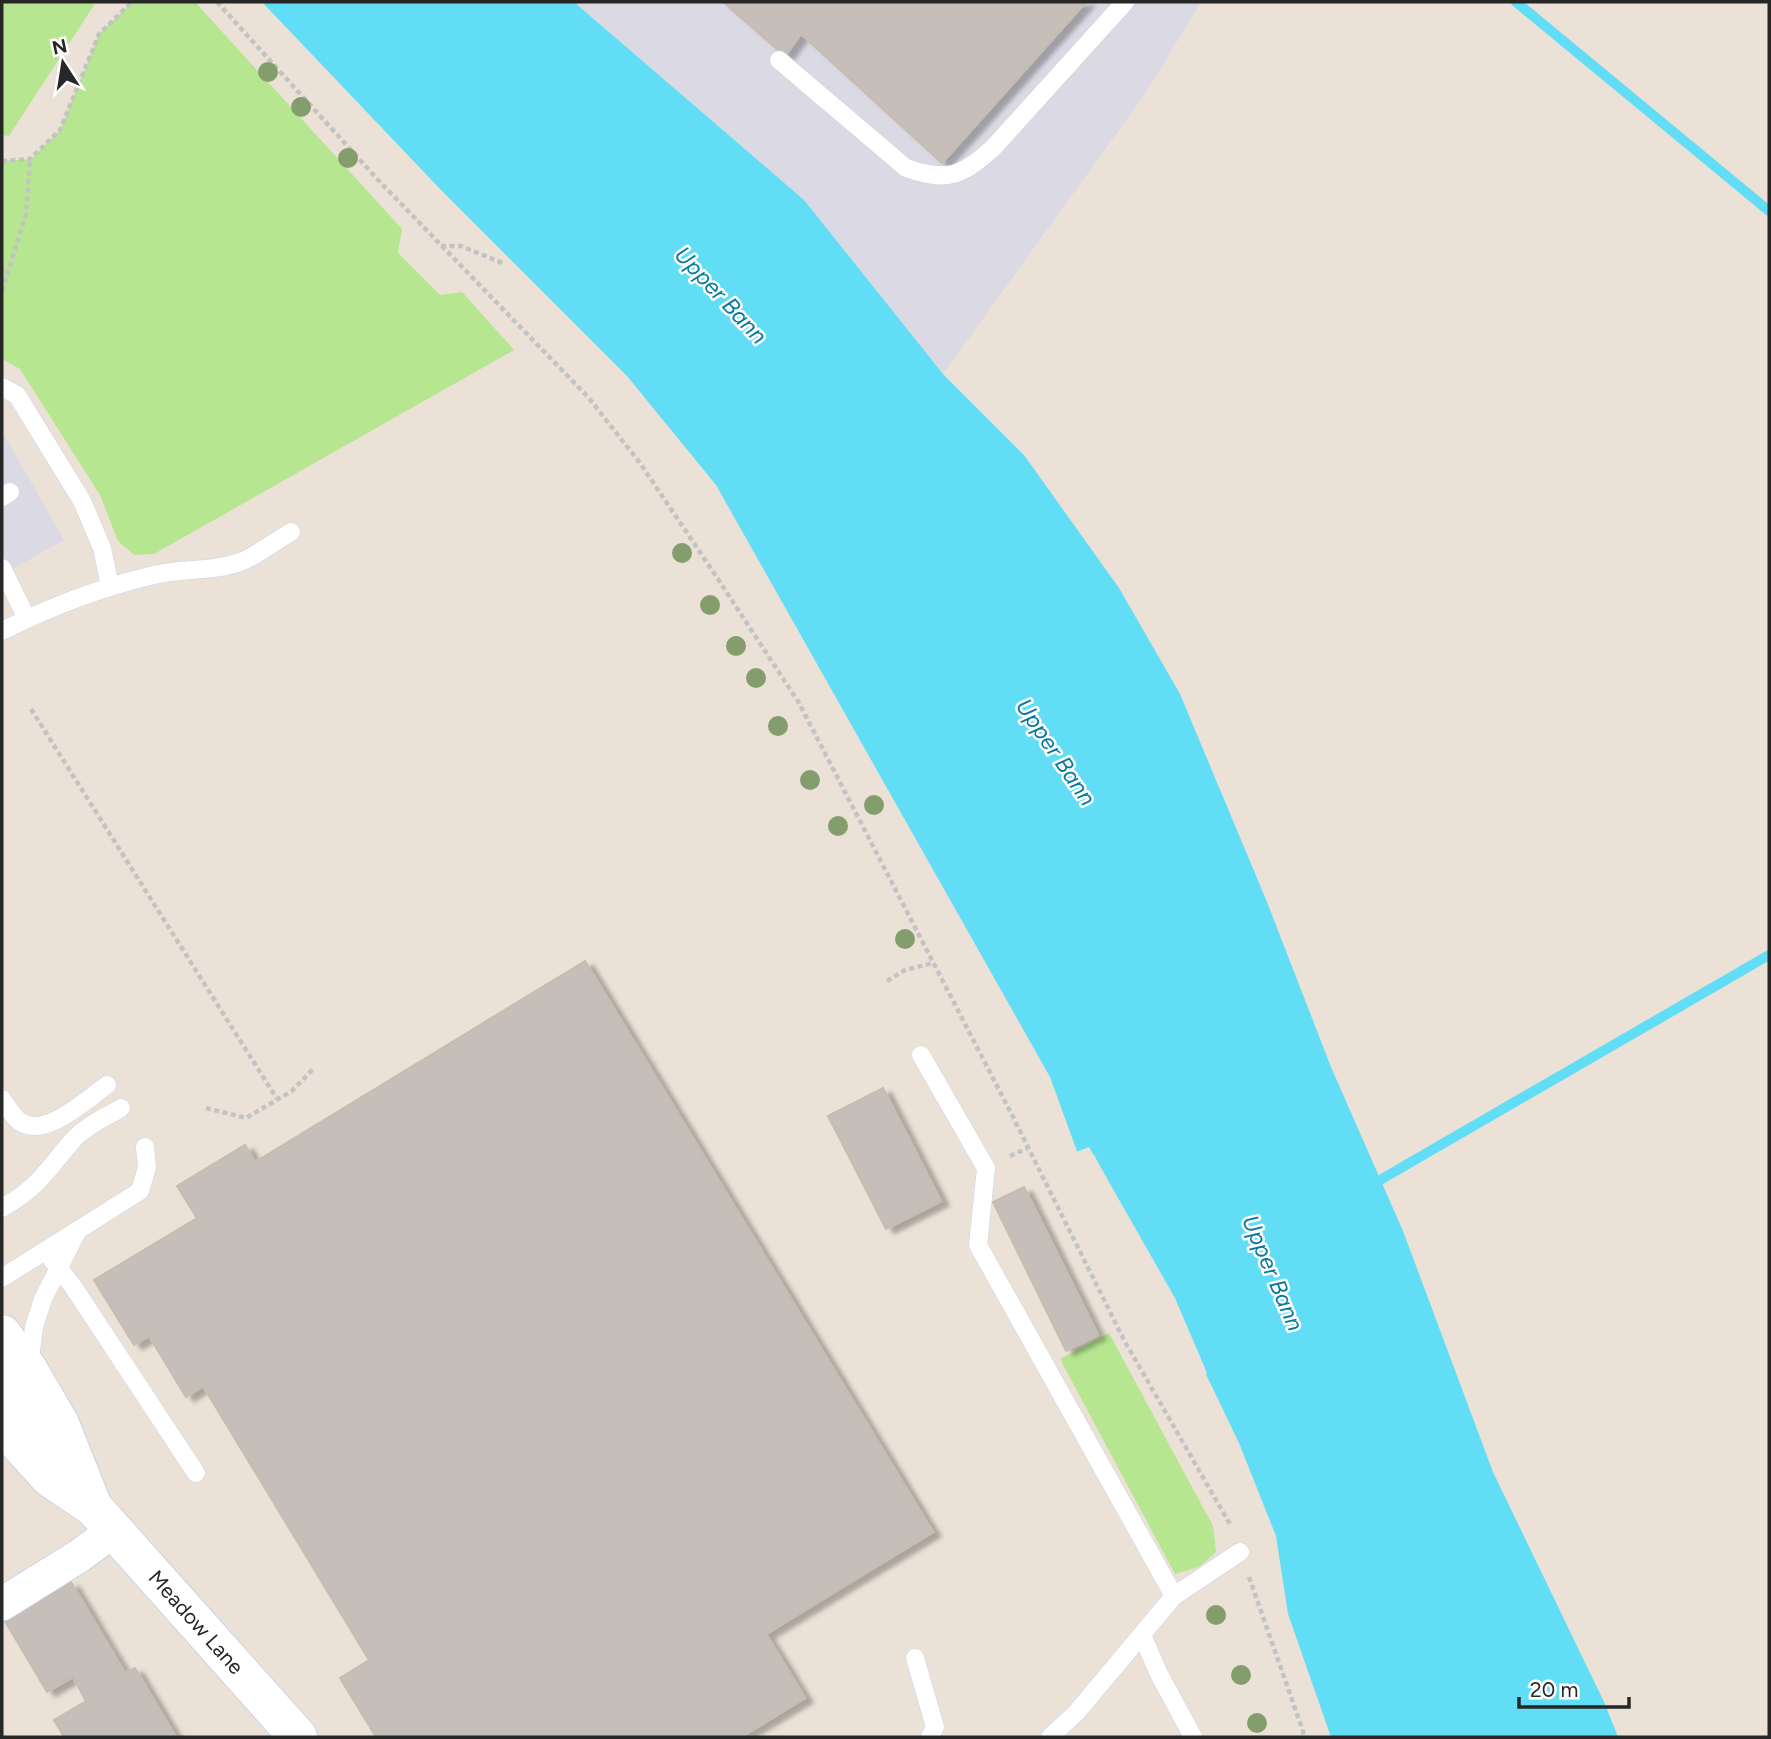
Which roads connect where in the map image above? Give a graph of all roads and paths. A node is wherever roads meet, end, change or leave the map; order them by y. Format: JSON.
{"nodes":[{"id":1,"x":132,"y":2,"type":"edge"},
{"id":2,"x":218,"y":2,"type":"edge"},
{"id":3,"x":1125,"y":2,"type":"edge"},
{"id":4,"x":779,"y":60,"type":"dead end"},
{"id":5,"x":30,"y":159,"type":"junction"},
{"id":6,"x":2,"y":161,"type":"edge"},
{"id":7,"x":441,"y":246,"type":"junction"},
{"id":8,"x":505,"y":264,"type":"dead end"},
{"id":9,"x":2,"y":291,"type":"edge"},
{"id":10,"x":2,"y":387,"type":"edge"},
{"id":11,"x":291,"y":531,"type":"dead end"},
{"id":12,"x":2,"y":568,"type":"edge"},
{"id":13,"x":110,"y":586,"type":"junction"},
{"id":14,"x":27,"y":619,"type":"junction"},
{"id":15,"x":2,"y":631,"type":"edge"},
{"id":16,"x":31,"y":709,"type":"dead end"},
{"id":17,"x":933,"y":962,"type":"junction"},
{"id":18,"x":887,"y":981,"type":"dead end"},
{"id":19,"x":921,"y":1055,"type":"dead end"},
{"id":20,"x":314,"y":1068,"type":"dead end"},
{"id":21,"x":107,"y":1085,"type":"dead end"},
{"id":22,"x":2,"y":1099,"type":"edge"},
{"id":23,"x":277,"y":1100,"type":"junction"},
{"id":24,"x":121,"y":1108,"type":"dead end"},
{"id":25,"x":206,"y":1108,"type":"dead end"},
{"id":26,"x":145,"y":1147,"type":"dead end"},
{"id":27,"x":2,"y":1208,"type":"edge"},
{"id":28,"x":77,"y":1232,"type":"junction"},
{"id":29,"x":45,"y":1251,"type":"junction"},
{"id":30,"x":59,"y":1269,"type":"junction"},
{"id":31,"x":2,"y":1278,"type":"edge"},
{"id":32,"x":2,"y":1334,"type":"edge"},
{"id":33,"x":15,"y":1377,"type":"edge"},
{"id":34,"x":2,"y":1425,"type":"edge"},
{"id":35,"x":196,"y":1474,"type":"dead end"},
{"id":36,"x":50,"y":1478,"type":"junction"},
{"id":37,"x":103,"y":1520,"type":"junction"},
{"id":38,"x":1240,"y":1552,"type":"junction"},
{"id":39,"x":1174,"y":1596,"type":"junction"},
{"id":40,"x":2,"y":1604,"type":"edge"},
{"id":41,"x":1142,"y":1635,"type":"junction"},
{"id":42,"x":915,"y":1658,"type":"dead end"},
{"id":43,"x":291,"y":1734,"type":"edge"},
{"id":44,"x":930,"y":1737,"type":"edge"},
{"id":45,"x":1050,"y":1737,"type":"edge"},
{"id":46,"x":1193,"y":1737,"type":"edge"},
{"id":47,"x":1305,"y":1737,"type":"edge"}],
"edges":[{"from":1,"to":5,"type":"path"},
{"from":2,"to":7,"type":"path"},
{"from":3,"to":4,"type":"lane"},
{"from":5,"to":6,"type":"path"},
{"from":5,"to":9,"type":"path"},
{"from":7,"to":8,"type":"path"},
{"from":7,"to":17,"type":"path"},
{"from":10,"to":13,"type":"lane"},
{"from":11,"to":13,"type":"lane"},
{"from":12,"to":14,"type":"lane"},
{"from":13,"to":14,"type":"lane"},
{"from":14,"to":15,"type":"lane"},
{"from":16,"to":23,"type":"path"},
{"from":17,"to":18,"type":"path"},
{"from":17,"to":38,"type":"path"},
{"from":19,"to":39,"type":"lane"},
{"from":20,"to":23,"type":"path"},
{"from":21,"to":22,"type":"lane"},
{"from":23,"to":25,"type":"path"},
{"from":24,"to":27,"type":"lane"},
{"from":26,"to":28,"type":"lane"},
{"from":28,"to":29,"type":"lane"},
{"from":28,"to":30,"type":"lane"},
{"from":29,"to":30,"type":"lane"},
{"from":29,"to":31,"type":"lane"},
{"from":30,"to":33,"type":"lane"},
{"from":30,"to":35,"type":"lane"},
{"from":32,"to":33,"type":"street","name":"Meadow Lane"},
{"from":33,"to":36,"type":"street"},
{"from":33,"to":37,"type":"street","name":"Meadow Lane"},
{"from":34,"to":36,"type":"street","name":"Meadow Lane"},
{"from":36,"to":37,"type":"street","name":"Meadow Lane"},
{"from":37,"to":40,"type":"street"},
{"from":37,"to":43,"type":"street","name":"Meadow Lane"},
{"from":38,"to":39,"type":"lane"},
{"from":38,"to":47,"type":"path"},
{"from":39,"to":41,"type":"lane"},
{"from":41,"to":45,"type":"lane"},
{"from":41,"to":46,"type":"lane"},
{"from":42,"to":44,"type":"lane"}]}
